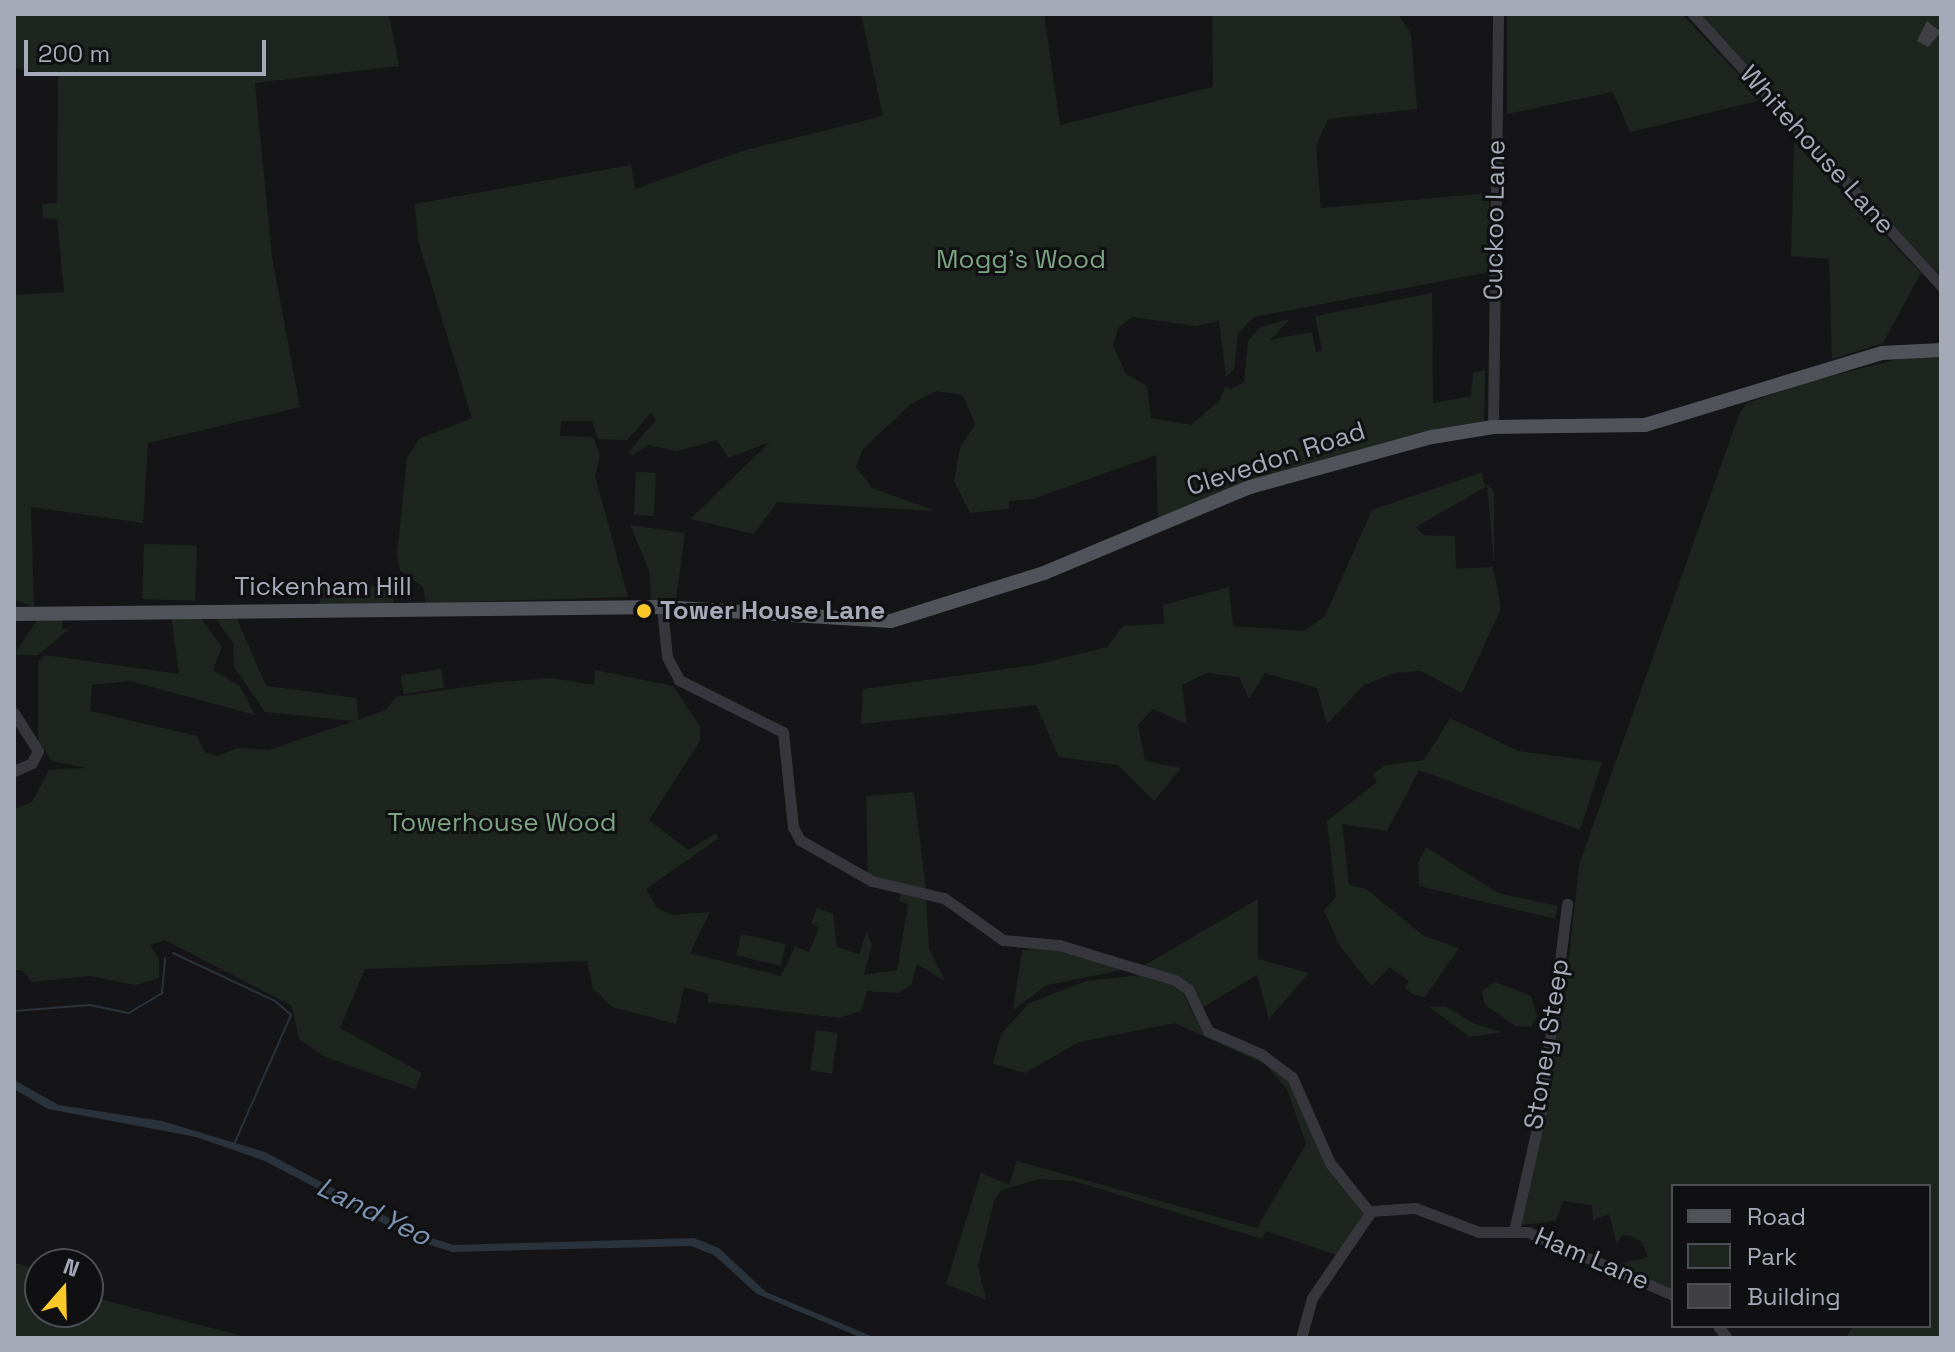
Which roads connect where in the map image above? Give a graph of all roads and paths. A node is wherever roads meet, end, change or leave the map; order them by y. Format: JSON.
{"nodes":[{"id":1,"x":1498,"y":14,"type":"edge"},
{"id":2,"x":1693,"y":14,"type":"edge"},
{"id":3,"x":1941,"y":286,"type":"edge"},
{"id":4,"x":1941,"y":350,"type":"edge"},
{"id":5,"x":1493,"y":427,"type":"junction"},
{"id":6,"x":632,"y":607,"type":"joint"},
{"id":7,"x":662,"y":607,"type":"junction"},
{"id":8,"x":14,"y":614,"type":"edge"},
{"id":9,"x":14,"y":713,"type":"edge"},
{"id":10,"x":14,"y":771,"type":"edge"},
{"id":11,"x":1567,"y":904,"type":"dead end"},
{"id":12,"x":1370,"y":1211,"type":"junction"},
{"id":13,"x":1514,"y":1231,"type":"junction"},
{"id":14,"x":1671,"y":1294,"type":"edge"},
{"id":15,"x":1301,"y":1338,"type":"edge"}],
"edges":[{"from":1,"to":5,"type":"street","name":"Cuckoo Lane"},
{"from":2,"to":3,"type":"street","name":"Whitehouse Lane"},
{"from":4,"to":5,"type":"main road","name":"Clevedon Road"},
{"from":5,"to":7,"type":"main road","name":"Clevedon Road"},
{"from":6,"to":7,"type":"main road","name":"Clevedon Road"},
{"from":6,"to":8,"type":"main road","name":"Tickenham Hill"},
{"from":7,"to":12,"type":"street"},
{"from":9,"to":10,"type":"street"},
{"from":11,"to":13,"type":"street","name":"Stoney Steep"},
{"from":12,"to":13,"type":"street","name":"Ham Lane"},
{"from":12,"to":15,"type":"street"},
{"from":13,"to":14,"type":"street","name":"Ham Lane"}]}
